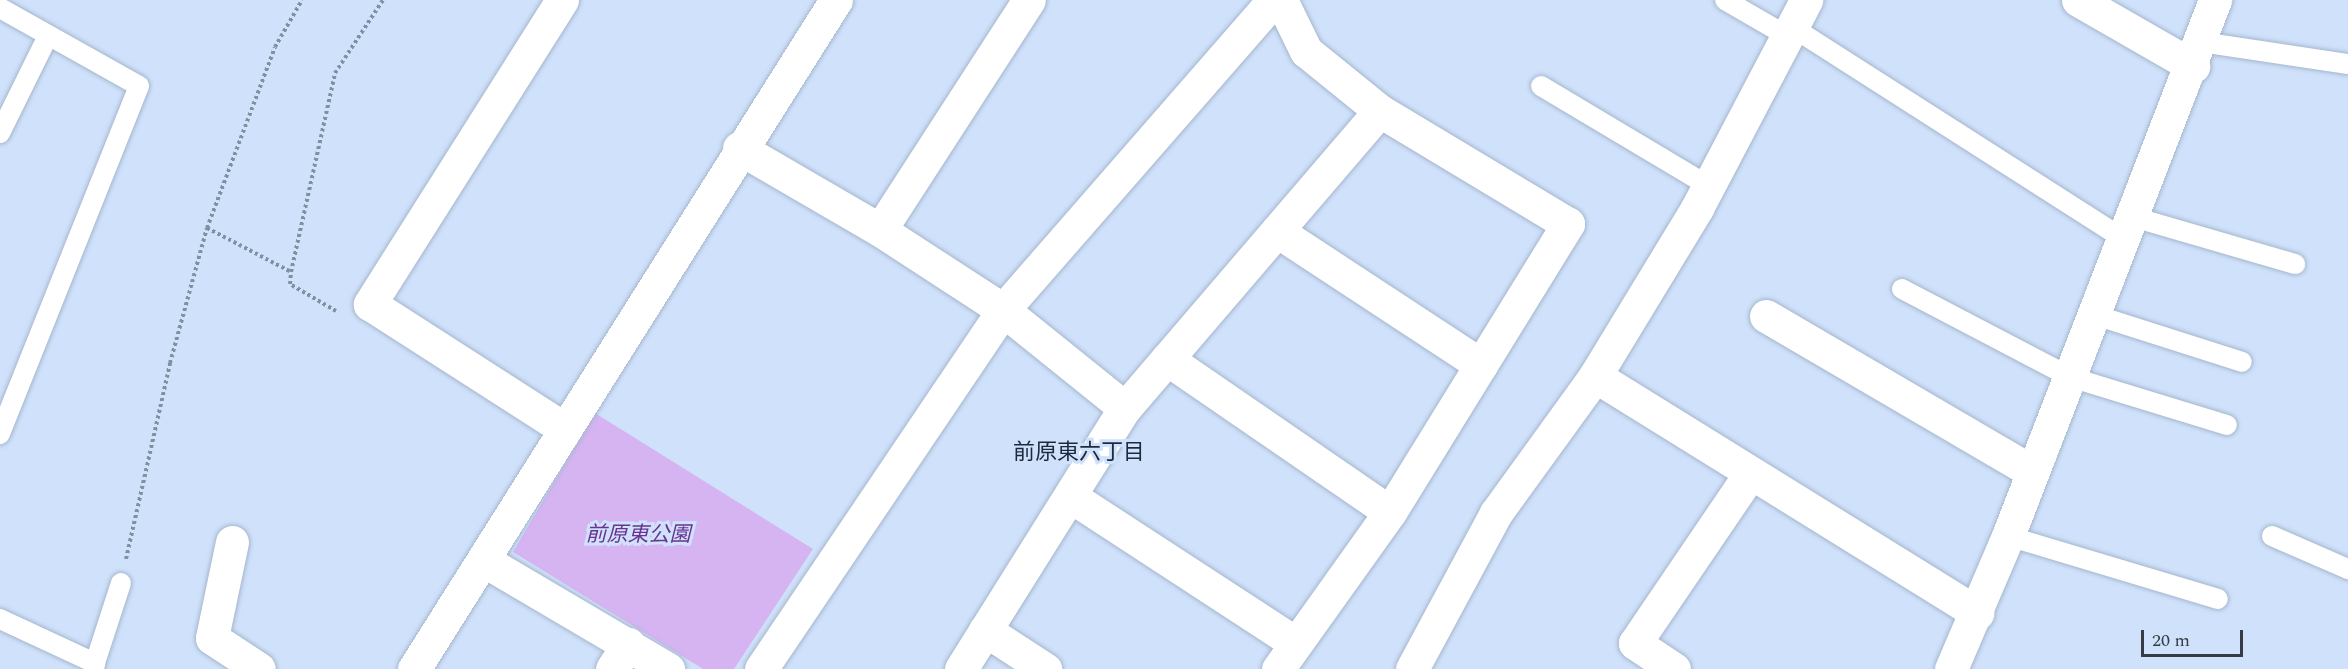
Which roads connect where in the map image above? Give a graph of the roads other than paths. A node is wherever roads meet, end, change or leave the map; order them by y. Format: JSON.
{"nodes":[{"id":1,"x":562,"y":0,"type":"edge"},
{"id":2,"x":836,"y":0,"type":"edge"},
{"id":3,"x":1029,"y":0,"type":"edge"},
{"id":4,"x":1273,"y":0,"type":"edge"},
{"id":5,"x":1281,"y":0,"type":"edge"},
{"id":6,"x":1725,"y":0,"type":"edge"},
{"id":7,"x":2078,"y":0,"type":"edge"},
{"id":8,"x":2215,"y":0,"type":"edge"},
{"id":9,"x":0,"y":8,"type":"edge"},
{"id":10,"x":1795,"y":21,"type":"edge"},
{"id":11,"x":48,"y":36,"type":"junction"},
{"id":12,"x":2197,"y":54,"type":"junction"},
{"id":13,"x":2348,"y":64,"type":"edge"},
{"id":14,"x":1541,"y":86,"type":"dead end"},
{"id":15,"x":1380,"y":111,"type":"junction"},
{"id":16,"x":0,"y":133,"type":"edge"},
{"id":17,"x":739,"y":148,"type":"junction"},
{"id":18,"x":1709,"y":186,"type":"junction"},
{"id":19,"x":2129,"y":228,"type":"junction"},
{"id":20,"x":880,"y":230,"type":"junction"},
{"id":21,"x":1278,"y":231,"type":"junction"},
{"id":22,"x":2295,"y":264,"type":"dead end"},
{"id":23,"x":1902,"y":289,"type":"dead end"},
{"id":24,"x":1003,"y":310,"type":"junction"},
{"id":25,"x":2095,"y":315,"type":"junction"},
{"id":26,"x":1766,"y":316,"type":"dead end"},
{"id":27,"x":1167,"y":358,"type":"junction"},
{"id":28,"x":2242,"y":362,"type":"dead end"},
{"id":29,"x":1481,"y":365,"type":"junction"},
{"id":30,"x":1595,"y":376,"type":"junction"},
{"id":31,"x":2070,"y":377,"type":"junction"},
{"id":32,"x":1125,"y":408,"type":"junction"},
{"id":33,"x":2227,"y":425,"type":"dead end"},
{"id":34,"x":565,"y":429,"type":"junction"},
{"id":35,"x":0,"y":434,"type":"edge"},
{"id":36,"x":2033,"y":472,"type":"junction"},
{"id":37,"x":1749,"y":475,"type":"junction"},
{"id":38,"x":1070,"y":496,"type":"junction"},
{"id":39,"x":1390,"y":512,"type":"junction"},
{"id":40,"x":2008,"y":536,"type":"junction"},
{"id":41,"x":2272,"y":536,"type":"dead end"},
{"id":42,"x":232,"y":542,"type":"dead end"},
{"id":43,"x":483,"y":560,"type":"junction"},
{"id":44,"x":2348,"y":569,"type":"edge"},
{"id":45,"x":121,"y":583,"type":"road end"},
{"id":46,"x":2218,"y":599,"type":"dead end"},
{"id":47,"x":1977,"y":613,"type":"junction"},
{"id":48,"x":0,"y":618,"type":"edge"},
{"id":49,"x":985,"y":630,"type":"junction"},
{"id":50,"x":1286,"y":656,"type":"edge"},
{"id":51,"x":620,"y":657,"type":"edge"},
{"id":52,"x":95,"y":666,"type":"edge"},
{"id":53,"x":259,"y":669,"type":"edge"},
{"id":54,"x":414,"y":669,"type":"edge"},
{"id":55,"x":668,"y":669,"type":"edge"},
{"id":56,"x":761,"y":669,"type":"edge"},
{"id":57,"x":961,"y":669,"type":"edge"},
{"id":58,"x":1045,"y":669,"type":"edge"},
{"id":59,"x":1412,"y":669,"type":"edge"},
{"id":60,"x":1674,"y":669,"type":"edge"},
{"id":61,"x":1951,"y":669,"type":"edge"}],
"edges":[{"from":1,"to":34,"type":"street"},
{"from":2,"to":17,"type":"street"},
{"from":3,"to":20,"type":"street"},
{"from":4,"to":24,"type":"street"},
{"from":5,"to":15,"type":"street"},
{"from":6,"to":10,"type":"lane"},
{"from":7,"to":12,"type":"street"},
{"from":8,"to":12,"type":"street"},
{"from":9,"to":11,"type":"lane"},
{"from":10,"to":18,"type":"street"},
{"from":10,"to":19,"type":"lane"},
{"from":11,"to":16,"type":"lane"},
{"from":11,"to":35,"type":"lane"},
{"from":12,"to":13,"type":"lane"},
{"from":12,"to":19,"type":"street"},
{"from":14,"to":18,"type":"lane"},
{"from":15,"to":21,"type":"street"},
{"from":15,"to":29,"type":"street"},
{"from":17,"to":20,"type":"street"},
{"from":17,"to":34,"type":"street"},
{"from":18,"to":30,"type":"street"},
{"from":19,"to":22,"type":"lane"},
{"from":19,"to":25,"type":"street"},
{"from":20,"to":24,"type":"street"},
{"from":21,"to":27,"type":"street"},
{"from":21,"to":29,"type":"street"},
{"from":23,"to":31,"type":"lane"},
{"from":24,"to":32,"type":"street"},
{"from":24,"to":56,"type":"street"},
{"from":25,"to":28,"type":"lane"},
{"from":25,"to":31,"type":"street"},
{"from":26,"to":36,"type":"street"},
{"from":27,"to":32,"type":"street"},
{"from":27,"to":39,"type":"street"},
{"from":29,"to":39,"type":"street"},
{"from":30,"to":37,"type":"street"},
{"from":30,"to":59,"type":"street"},
{"from":31,"to":33,"type":"lane"},
{"from":31,"to":36,"type":"street"},
{"from":32,"to":38,"type":"street"},
{"from":34,"to":43,"type":"street"},
{"from":36,"to":40,"type":"street"},
{"from":37,"to":47,"type":"street"},
{"from":37,"to":60,"type":"street"},
{"from":38,"to":49,"type":"street"},
{"from":38,"to":50,"type":"street"},
{"from":39,"to":50,"type":"street"},
{"from":40,"to":46,"type":"lane"},
{"from":40,"to":47,"type":"street"},
{"from":41,"to":44,"type":"lane"},
{"from":42,"to":53,"type":"street"},
{"from":43,"to":51,"type":"street"},
{"from":43,"to":54,"type":"street"},
{"from":45,"to":52,"type":"lane"},
{"from":47,"to":61,"type":"street"},
{"from":48,"to":52,"type":"lane"},
{"from":49,"to":57,"type":"street"},
{"from":49,"to":58,"type":"street"},
{"from":51,"to":55,"type":"street"}]}
